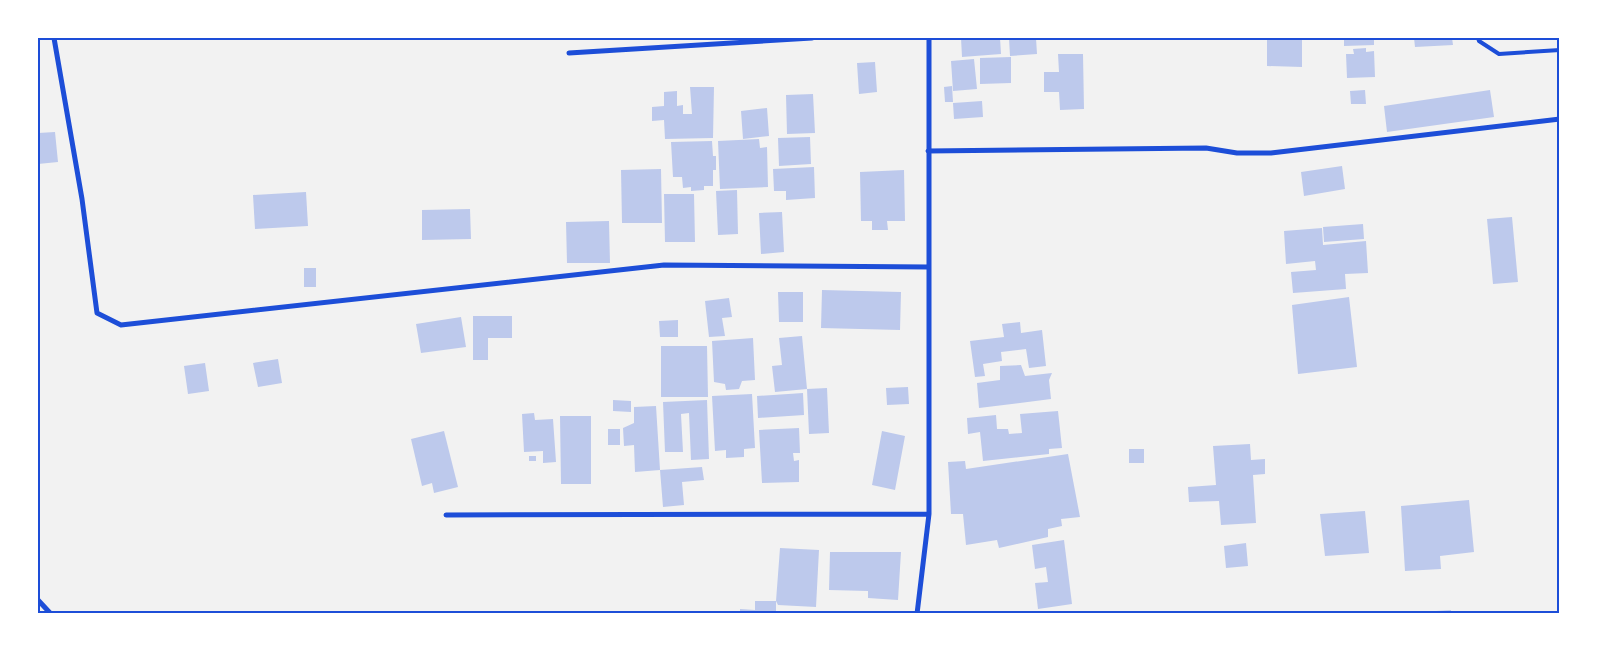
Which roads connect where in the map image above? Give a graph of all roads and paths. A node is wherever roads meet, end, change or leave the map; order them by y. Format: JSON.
{"nodes":[{"id":1,"x":54,"y":38,"type":"edge"},
{"id":2,"x":812,"y":38,"type":"edge"},
{"id":3,"x":928,"y":38,"type":"edge"},
{"id":4,"x":1478,"y":38,"type":"edge"},
{"id":5,"x":1560,"y":50,"type":"edge"},
{"id":6,"x":569,"y":54,"type":"dead end"},
{"id":7,"x":1560,"y":120,"type":"edge"},
{"id":8,"x":928,"y":151,"type":"junction"},
{"id":9,"x":929,"y":267,"type":"junction"},
{"id":10,"x":929,"y":514,"type":"junction"},
{"id":11,"x":446,"y":515,"type":"dead end"},
{"id":12,"x":38,"y":600,"type":"edge"},
{"id":13,"x":51,"y":614,"type":"edge"},
{"id":14,"x":917,"y":614,"type":"edge"}],
"edges":[{"from":1,"to":9,"type":"street"},
{"from":2,"to":6,"type":"street"},
{"from":3,"to":8,"type":"street"},
{"from":4,"to":5,"type":"lane"},
{"from":7,"to":8,"type":"street"},
{"from":8,"to":9,"type":"street"},
{"from":9,"to":10,"type":"street"},
{"from":10,"to":11,"type":"street"},
{"from":10,"to":14,"type":"street"},
{"from":12,"to":13,"type":"street"}]}
